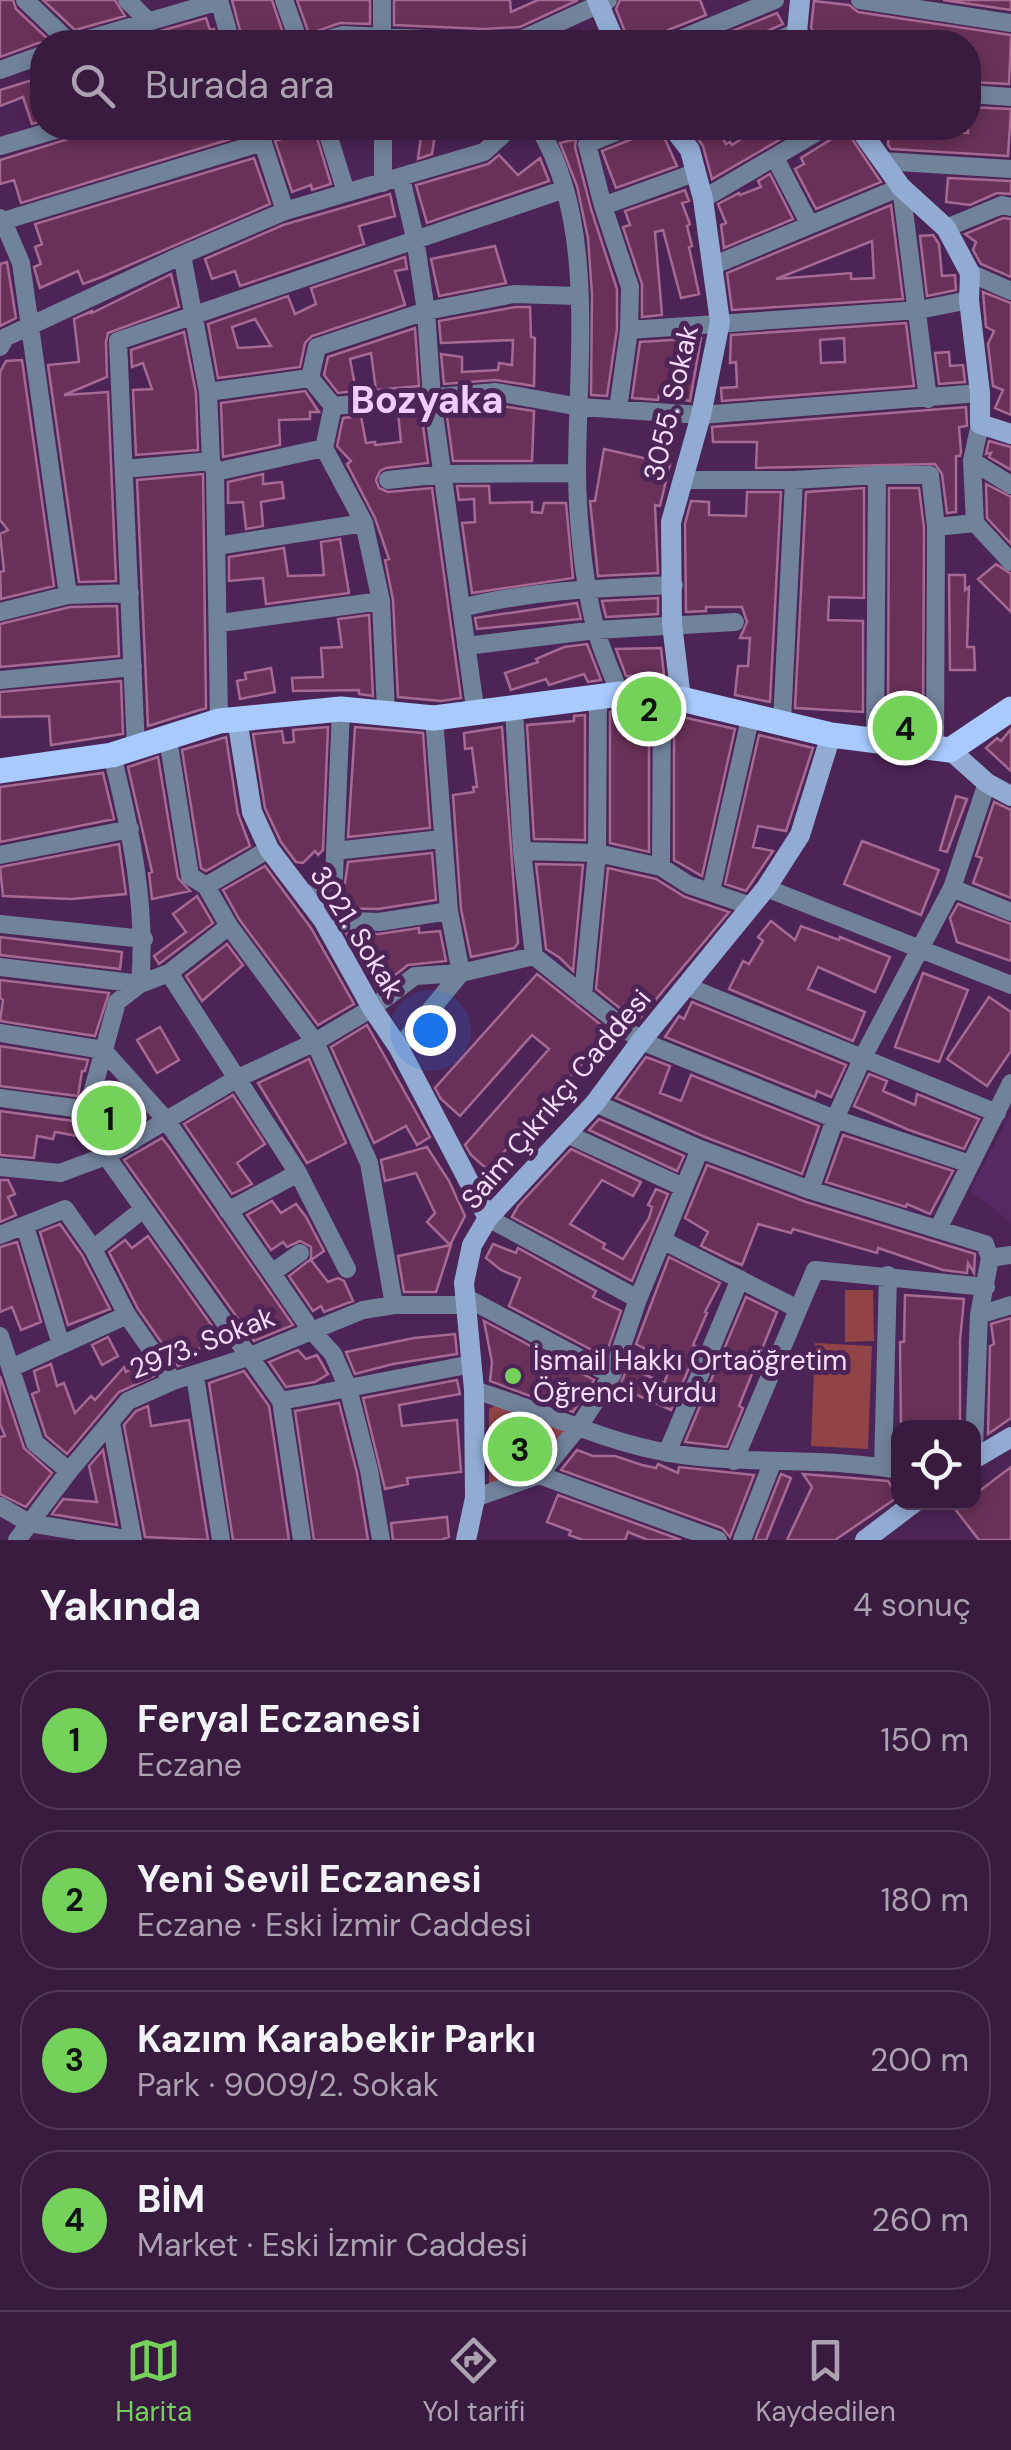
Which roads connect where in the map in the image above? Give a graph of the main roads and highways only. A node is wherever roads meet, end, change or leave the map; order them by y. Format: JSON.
{"nodes":[{"id":1,"x":800,"y":0,"type":"edge"},
{"id":2,"x":601,"y":1,"type":"edge"},
{"id":3,"x":611,"y":30,"type":"edge"},
{"id":4,"x":801,"y":30,"type":"edge"},
{"id":5,"x":682,"y":140,"type":"edge"},
{"id":6,"x":867,"y":140,"type":"edge"},
{"id":7,"x":1011,"y":434,"type":"edge"},
{"id":8,"x":671,"y":698,"type":"junction"},
{"id":9,"x":1011,"y":709,"type":"edge"},
{"id":10,"x":228,"y":721,"type":"junction"},
{"id":11,"x":831,"y":735,"type":"junction"},
{"id":12,"x":943,"y":749,"type":"junction"},
{"id":13,"x":0,"y":771,"type":"edge"},
{"id":14,"x":1011,"y":796,"type":"edge"},
{"id":15,"x":488,"y":1218,"type":"junction"},
{"id":16,"x":1011,"y":1437,"type":"edge"},
{"id":17,"x":981,"y":1455,"type":"edge"},
{"id":18,"x":905,"y":1510,"type":"edge"},
{"id":19,"x":466,"y":1540,"type":"edge"},
{"id":20,"x":866,"y":1540,"type":"edge"}],
"edges":[{"from":1,"to":4,"type":"main road"},
{"from":2,"to":3,"type":"main road"},
{"from":5,"to":8,"type":"main road","name":"3055. Sokak"},
{"from":6,"to":7,"type":"main road"},
{"from":8,"to":10,"type":"main road"},
{"from":8,"to":11,"type":"main road"},
{"from":9,"to":12,"type":"main road"},
{"from":10,"to":13,"type":"main road"},
{"from":10,"to":15,"type":"main road","name":"3021. Sokak"},
{"from":11,"to":12,"type":"main road"},
{"from":11,"to":15,"type":"main road","name":"Saim Çıkrıkçı Caddesi"},
{"from":12,"to":14,"type":"main road"},
{"from":15,"to":19,"type":"main road","name":"Saim Çıkrıkçı Caddesi"},
{"from":16,"to":17,"type":"main road"},
{"from":18,"to":20,"type":"main road"}]}
